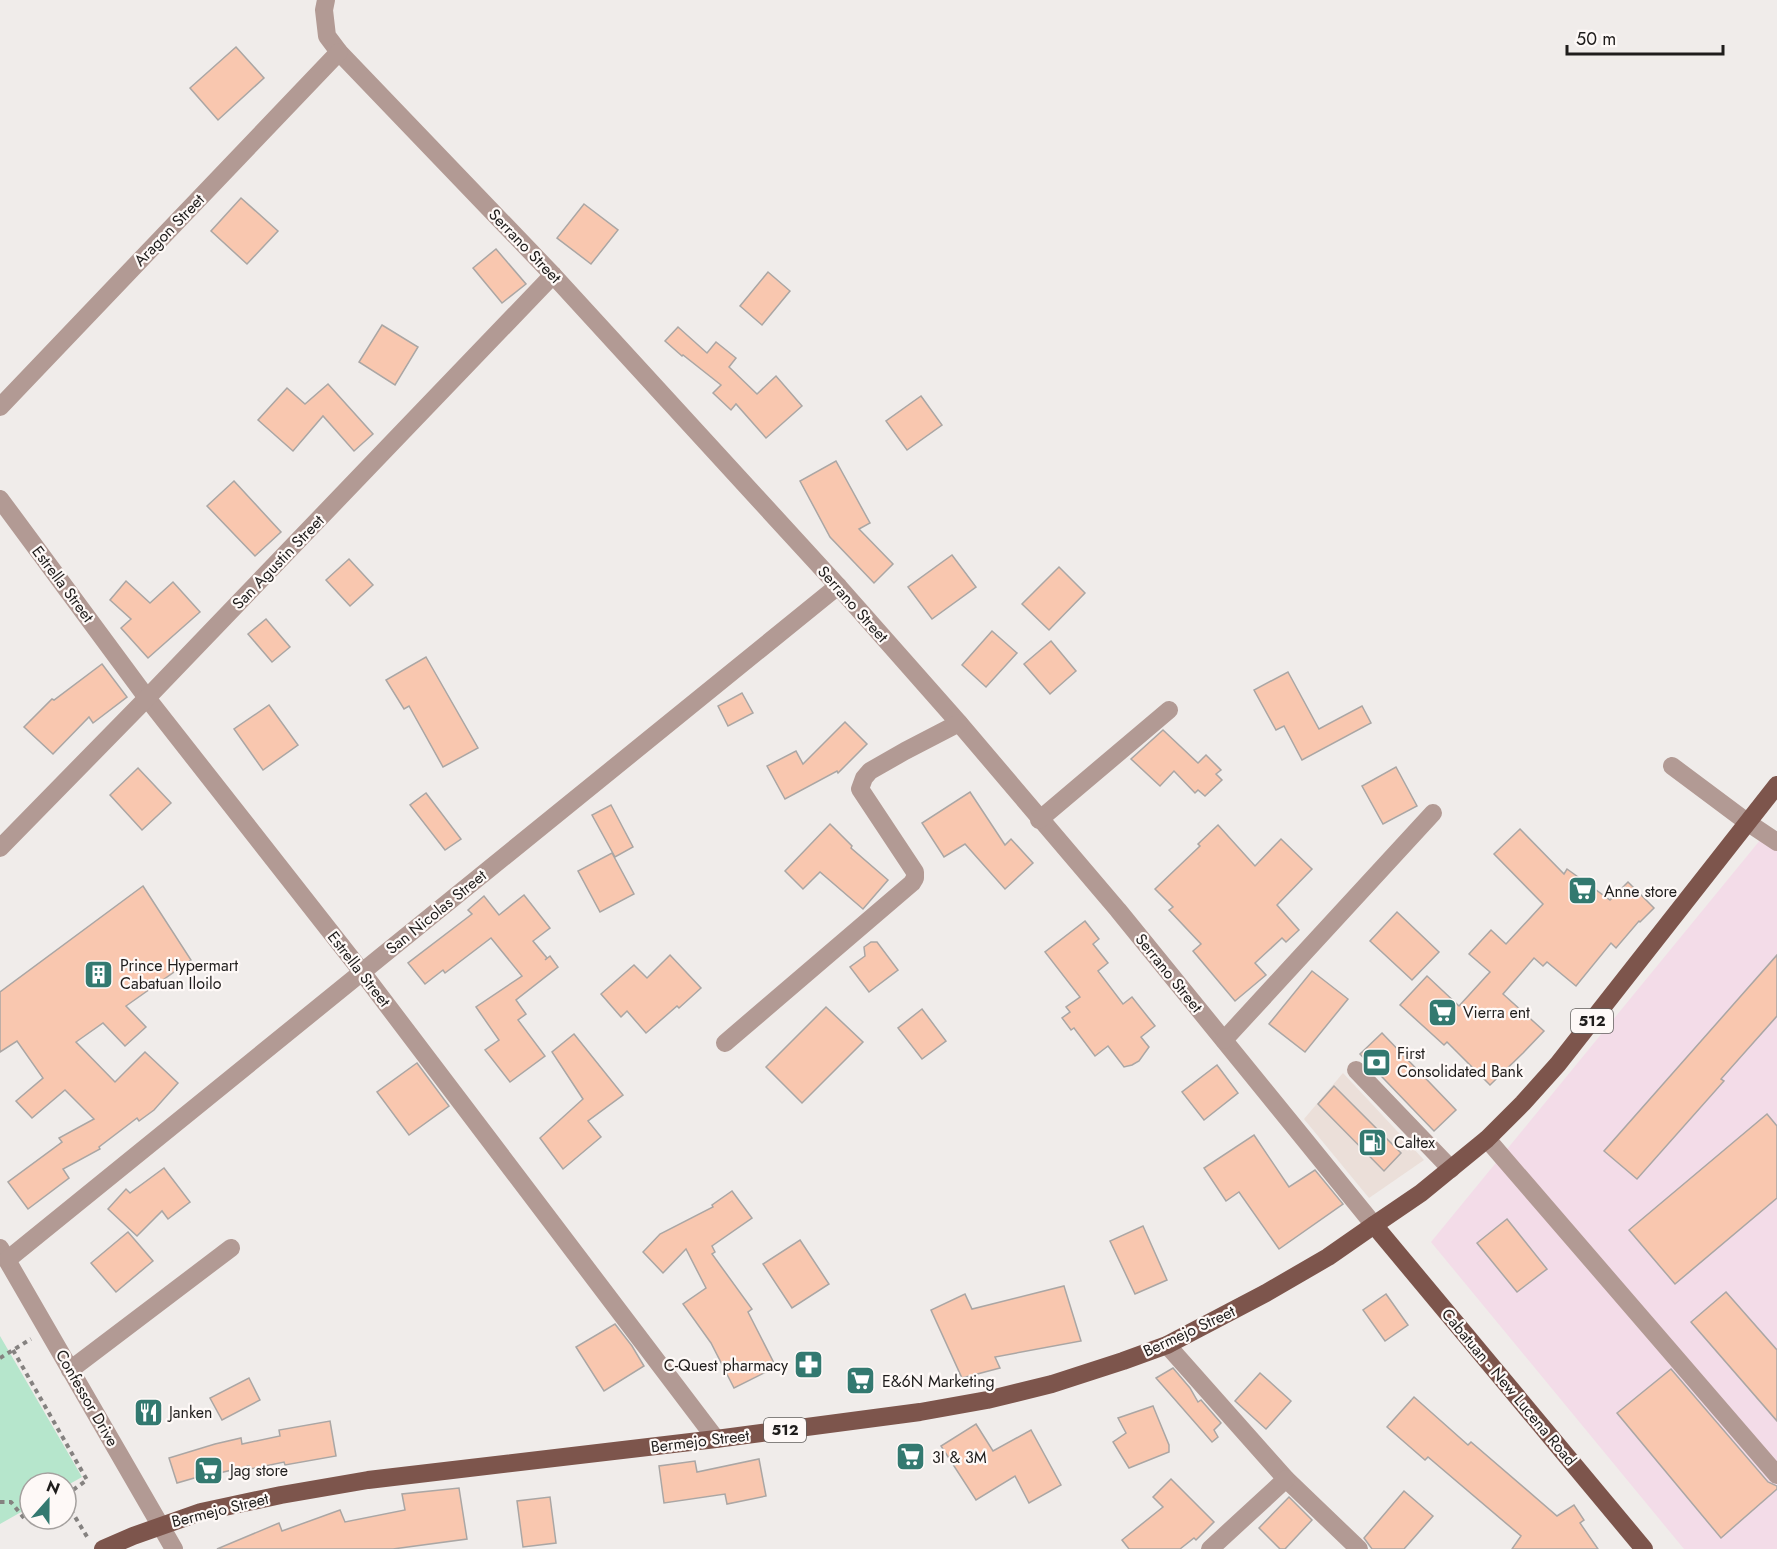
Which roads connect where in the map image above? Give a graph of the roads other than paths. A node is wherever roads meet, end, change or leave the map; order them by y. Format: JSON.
{"nodes":[{"id":1,"x":326,"y":0,"type":"edge"},
{"id":2,"x":339,"y":52,"type":"junction"},
{"id":3,"x":553,"y":275,"type":"junction"},
{"id":4,"x":0,"y":407,"type":"edge"},
{"id":5,"x":0,"y":499,"type":"edge"},
{"id":6,"x":838,"y":586,"type":"junction"},
{"id":7,"x":147,"y":698,"type":"junction"},
{"id":8,"x":1169,"y":710,"type":"dead end"},
{"id":9,"x":958,"y":723,"type":"junction"},
{"id":10,"x":1672,"y":765,"type":"dead end"},
{"id":11,"x":1777,"y":785,"type":"edge"},
{"id":12,"x":1433,"y":813,"type":"dead end"},
{"id":13,"x":1039,"y":820,"type":"junction"},
{"id":14,"x":1748,"y":822,"type":"junction"},
{"id":15,"x":1777,"y":842,"type":"edge"},
{"id":16,"x":0,"y":848,"type":"edge"},
{"id":17,"x":362,"y":972,"type":"junction"},
{"id":18,"x":1224,"y":1041,"type":"junction"},
{"id":19,"x":725,"y":1043,"type":"dead end"},
{"id":20,"x":1356,"y":1070,"type":"dead end"},
{"id":21,"x":1487,"y":1139,"type":"junction"},
{"id":22,"x":1451,"y":1169,"type":"junction"},
{"id":23,"x":1374,"y":1226,"type":"junction"},
{"id":24,"x":231,"y":1248,"type":"dead end"},
{"id":25,"x":3,"y":1254,"type":"edge"},
{"id":26,"x":1167,"y":1345,"type":"junction"},
{"id":27,"x":70,"y":1370,"type":"junction"},
{"id":28,"x":716,"y":1439,"type":"junction"},
{"id":29,"x":1777,"y":1475,"type":"edge"},
{"id":30,"x":1286,"y":1479,"type":"junction"},
{"id":31,"x":161,"y":1526,"type":"junction"},
{"id":32,"x":103,"y":1549,"type":"edge"},
{"id":33,"x":174,"y":1549,"type":"edge"},
{"id":34,"x":1210,"y":1549,"type":"edge"},
{"id":35,"x":1359,"y":1549,"type":"edge"},
{"id":36,"x":1644,"y":1549,"type":"edge"}],
"edges":[{"from":1,"to":2,"type":"street","name":"Serrano Street"},
{"from":2,"to":3,"type":"street","name":"Serrano Street"},
{"from":2,"to":4,"type":"street","name":"Aragon Street"},
{"from":3,"to":6,"type":"street","name":"Serrano Street"},
{"from":3,"to":7,"type":"street","name":"San Agustin Street"},
{"from":5,"to":7,"type":"street","name":"Estrella Street"},
{"from":6,"to":9,"type":"street","name":"Serrano Street"},
{"from":6,"to":17,"type":"street","name":"San Nicolas Street"},
{"from":7,"to":16,"type":"street","name":"San Agustin Street"},
{"from":7,"to":17,"type":"street","name":"Estrella Street"},
{"from":8,"to":13,"type":"street"},
{"from":9,"to":13,"type":"street","name":"Serrano Street"},
{"from":9,"to":19,"type":"street"},
{"from":10,"to":14,"type":"street"},
{"from":11,"to":14,"type":"main road","number":"512"},
{"from":12,"to":18,"type":"street"},
{"from":13,"to":18,"type":"street","name":"Serrano Street"},
{"from":14,"to":15,"type":"street"},
{"from":14,"to":21,"type":"main road","number":"512"},
{"from":17,"to":25,"type":"street","name":"San Nicolas Street"},
{"from":17,"to":28,"type":"street","name":"Estrella Street"},
{"from":18,"to":23,"type":"street","name":"Serrano Street"},
{"from":20,"to":22,"type":"street"},
{"from":21,"to":22,"type":"main road","number":"512"},
{"from":21,"to":29,"type":"street"},
{"from":22,"to":23,"type":"main road","number":"512"},
{"from":23,"to":26,"type":"main road","name":"Bermejo Street","number":"512"},
{"from":23,"to":36,"type":"main road","name":"Cabatuan - New Lucena Road"},
{"from":24,"to":27,"type":"street"},
{"from":25,"to":27,"type":"street","name":"Confessor Drive"},
{"from":26,"to":28,"type":"main road","name":"Bermejo Street","number":"512"},
{"from":26,"to":30,"type":"street"},
{"from":27,"to":31,"type":"street","name":"Confessor Drive"},
{"from":28,"to":31,"type":"main road","name":"Bermejo Street","number":"512"},
{"from":30,"to":34,"type":"street"},
{"from":30,"to":35,"type":"street"},
{"from":31,"to":32,"type":"main road","name":"Bermejo Street","number":"512"},
{"from":31,"to":33,"type":"street","name":"Confessor Drive"}]}
